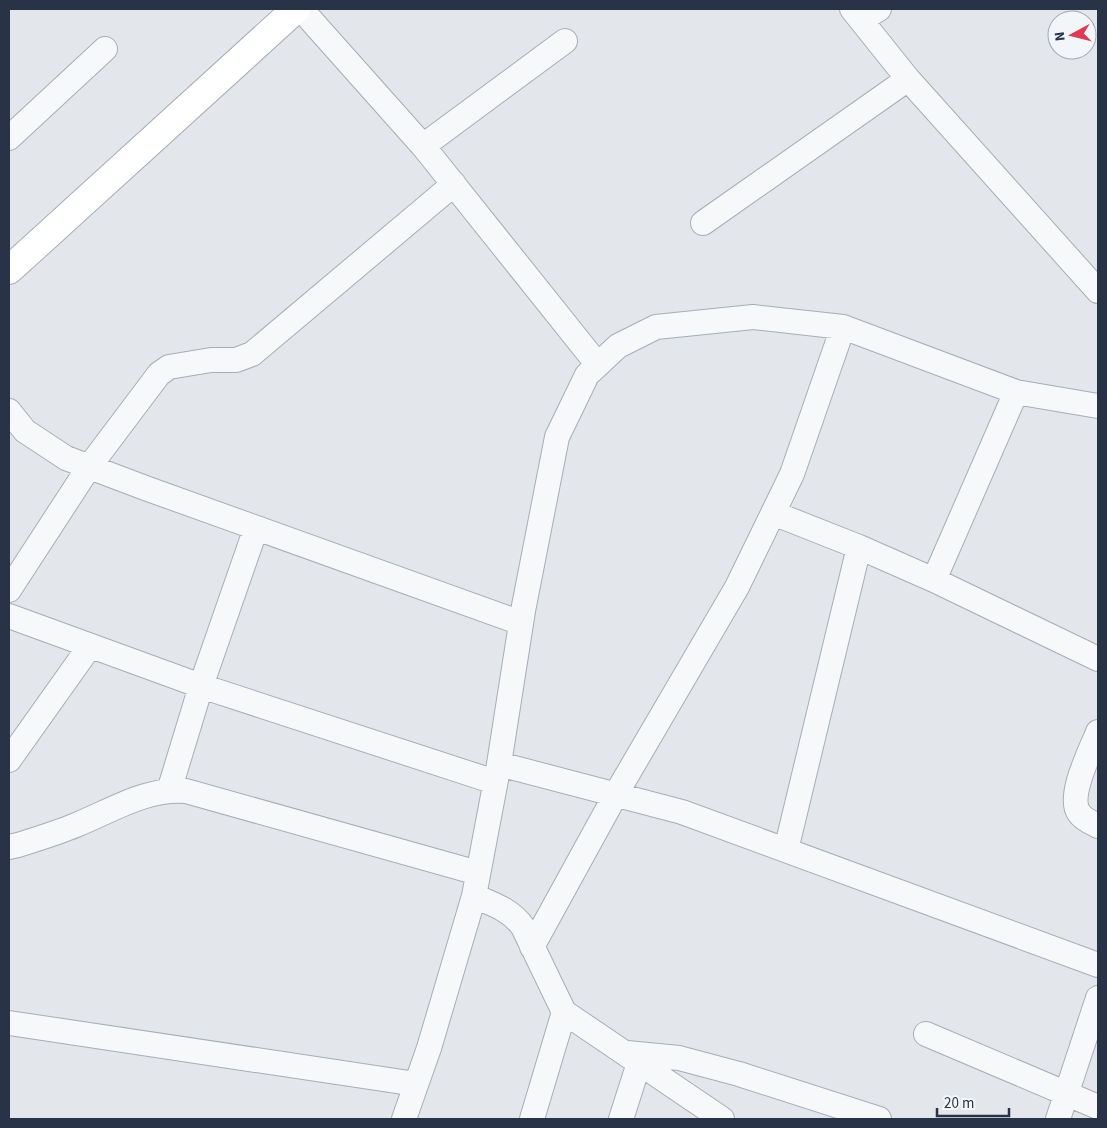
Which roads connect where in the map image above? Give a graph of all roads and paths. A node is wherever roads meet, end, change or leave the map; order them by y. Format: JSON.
{"nodes":[{"id":1,"x":296,"y":9,"type":"edge"},
{"id":2,"x":301,"y":9,"type":"edge"},
{"id":3,"x":864,"y":12,"type":"edge"},
{"id":4,"x":565,"y":41,"type":"dead end"},
{"id":5,"x":105,"y":49,"type":"dead end"},
{"id":6,"x":908,"y":79,"type":"junction"},
{"id":7,"x":9,"y":138,"type":"edge"},
{"id":8,"x":424,"y":146,"type":"junction"},
{"id":9,"x":454,"y":184,"type":"junction"},
{"id":10,"x":703,"y":223,"type":"dead end"},
{"id":11,"x":9,"y":270,"type":"edge"},
{"id":12,"x":1098,"y":291,"type":"edge"},
{"id":13,"x":843,"y":327,"type":"junction"},
{"id":14,"x":598,"y":365,"type":"junction"},
{"id":15,"x":1016,"y":392,"type":"junction"},
{"id":16,"x":1098,"y":406,"type":"edge"},
{"id":17,"x":10,"y":414,"type":"edge"},
{"id":18,"x":89,"y":467,"type":"junction"},
{"id":19,"x":773,"y":513,"type":"junction"},
{"id":20,"x":256,"y":528,"type":"junction"},
{"id":21,"x":859,"y":547,"type":"junction"},
{"id":22,"x":934,"y":580,"type":"junction"},
{"id":23,"x":9,"y":590,"type":"edge"},
{"id":24,"x":9,"y":616,"type":"edge"},
{"id":25,"x":521,"y":623,"type":"junction"},
{"id":26,"x":90,"y":646,"type":"junction"},
{"id":27,"x":1098,"y":659,"type":"edge"},
{"id":28,"x":200,"y":686,"type":"junction"},
{"id":29,"x":1098,"y":732,"type":"edge"},
{"id":30,"x":9,"y":760,"type":"edge"},
{"id":31,"x":497,"y":773,"type":"junction"},
{"id":32,"x":169,"y":791,"type":"junction"},
{"id":33,"x":616,"y":794,"type":"junction"},
{"id":34,"x":1098,"y":826,"type":"edge"},
{"id":35,"x":9,"y":847,"type":"edge"},
{"id":36,"x":786,"y":850,"type":"junction"},
{"id":37,"x":478,"y":873,"type":"junction"},
{"id":38,"x":474,"y":896,"type":"junction"},
{"id":39,"x":532,"y":947,"type":"junction"},
{"id":40,"x":1098,"y":964,"type":"edge"},
{"id":41,"x":1098,"y":998,"type":"edge"},
{"id":42,"x":564,"y":1012,"type":"junction"},
{"id":43,"x":9,"y":1023,"type":"edge"},
{"id":44,"x":926,"y":1034,"type":"dead end"},
{"id":45,"x":632,"y":1058,"type":"junction"},
{"id":46,"x":416,"y":1084,"type":"junction"},
{"id":47,"x":1067,"y":1094,"type":"junction"},
{"id":48,"x":1098,"y":1106,"type":"edge"},
{"id":49,"x":404,"y":1119,"type":"edge"},
{"id":50,"x":532,"y":1119,"type":"edge"},
{"id":51,"x":621,"y":1119,"type":"edge"},
{"id":52,"x":722,"y":1119,"type":"edge"},
{"id":53,"x":879,"y":1119,"type":"edge"},
{"id":54,"x":1058,"y":1119,"type":"edge"}],
"edges":[{"from":1,"to":11,"type":"street"},
{"from":2,"to":8,"type":"street"},
{"from":3,"to":6,"type":"street"},
{"from":4,"to":8,"type":"street"},
{"from":5,"to":7,"type":"street"},
{"from":6,"to":10,"type":"street"},
{"from":6,"to":12,"type":"street"},
{"from":8,"to":9,"type":"street"},
{"from":9,"to":14,"type":"street"},
{"from":9,"to":18,"type":"street"},
{"from":13,"to":14,"type":"street"},
{"from":13,"to":15,"type":"street"},
{"from":13,"to":19,"type":"street"},
{"from":14,"to":25,"type":"street"},
{"from":15,"to":16,"type":"street"},
{"from":15,"to":22,"type":"street"},
{"from":17,"to":18,"type":"street"},
{"from":18,"to":20,"type":"street"},
{"from":18,"to":23,"type":"street"},
{"from":19,"to":21,"type":"street"},
{"from":19,"to":33,"type":"street"},
{"from":20,"to":25,"type":"street"},
{"from":20,"to":28,"type":"street"},
{"from":21,"to":22,"type":"street"},
{"from":21,"to":36,"type":"street"},
{"from":22,"to":27,"type":"street"},
{"from":24,"to":26,"type":"street"},
{"from":25,"to":31,"type":"street"},
{"from":26,"to":28,"type":"street"},
{"from":26,"to":30,"type":"street"},
{"from":28,"to":31,"type":"street"},
{"from":28,"to":32,"type":"street"},
{"from":29,"to":34,"type":"street"},
{"from":31,"to":33,"type":"street"},
{"from":31,"to":37,"type":"street"},
{"from":32,"to":35,"type":"street"},
{"from":32,"to":37,"type":"street"},
{"from":33,"to":36,"type":"street"},
{"from":33,"to":39,"type":"street"},
{"from":36,"to":40,"type":"street"},
{"from":37,"to":38,"type":"street"},
{"from":38,"to":39,"type":"street"},
{"from":38,"to":46,"type":"street"},
{"from":39,"to":42,"type":"street"},
{"from":41,"to":47,"type":"street"},
{"from":42,"to":45,"type":"street"},
{"from":42,"to":50,"type":"street"},
{"from":43,"to":46,"type":"street"},
{"from":44,"to":47,"type":"street"},
{"from":45,"to":51,"type":"street"},
{"from":45,"to":52,"type":"street"},
{"from":45,"to":53,"type":"street"},
{"from":46,"to":49,"type":"street"},
{"from":47,"to":48,"type":"street"},
{"from":47,"to":54,"type":"street"}]}
